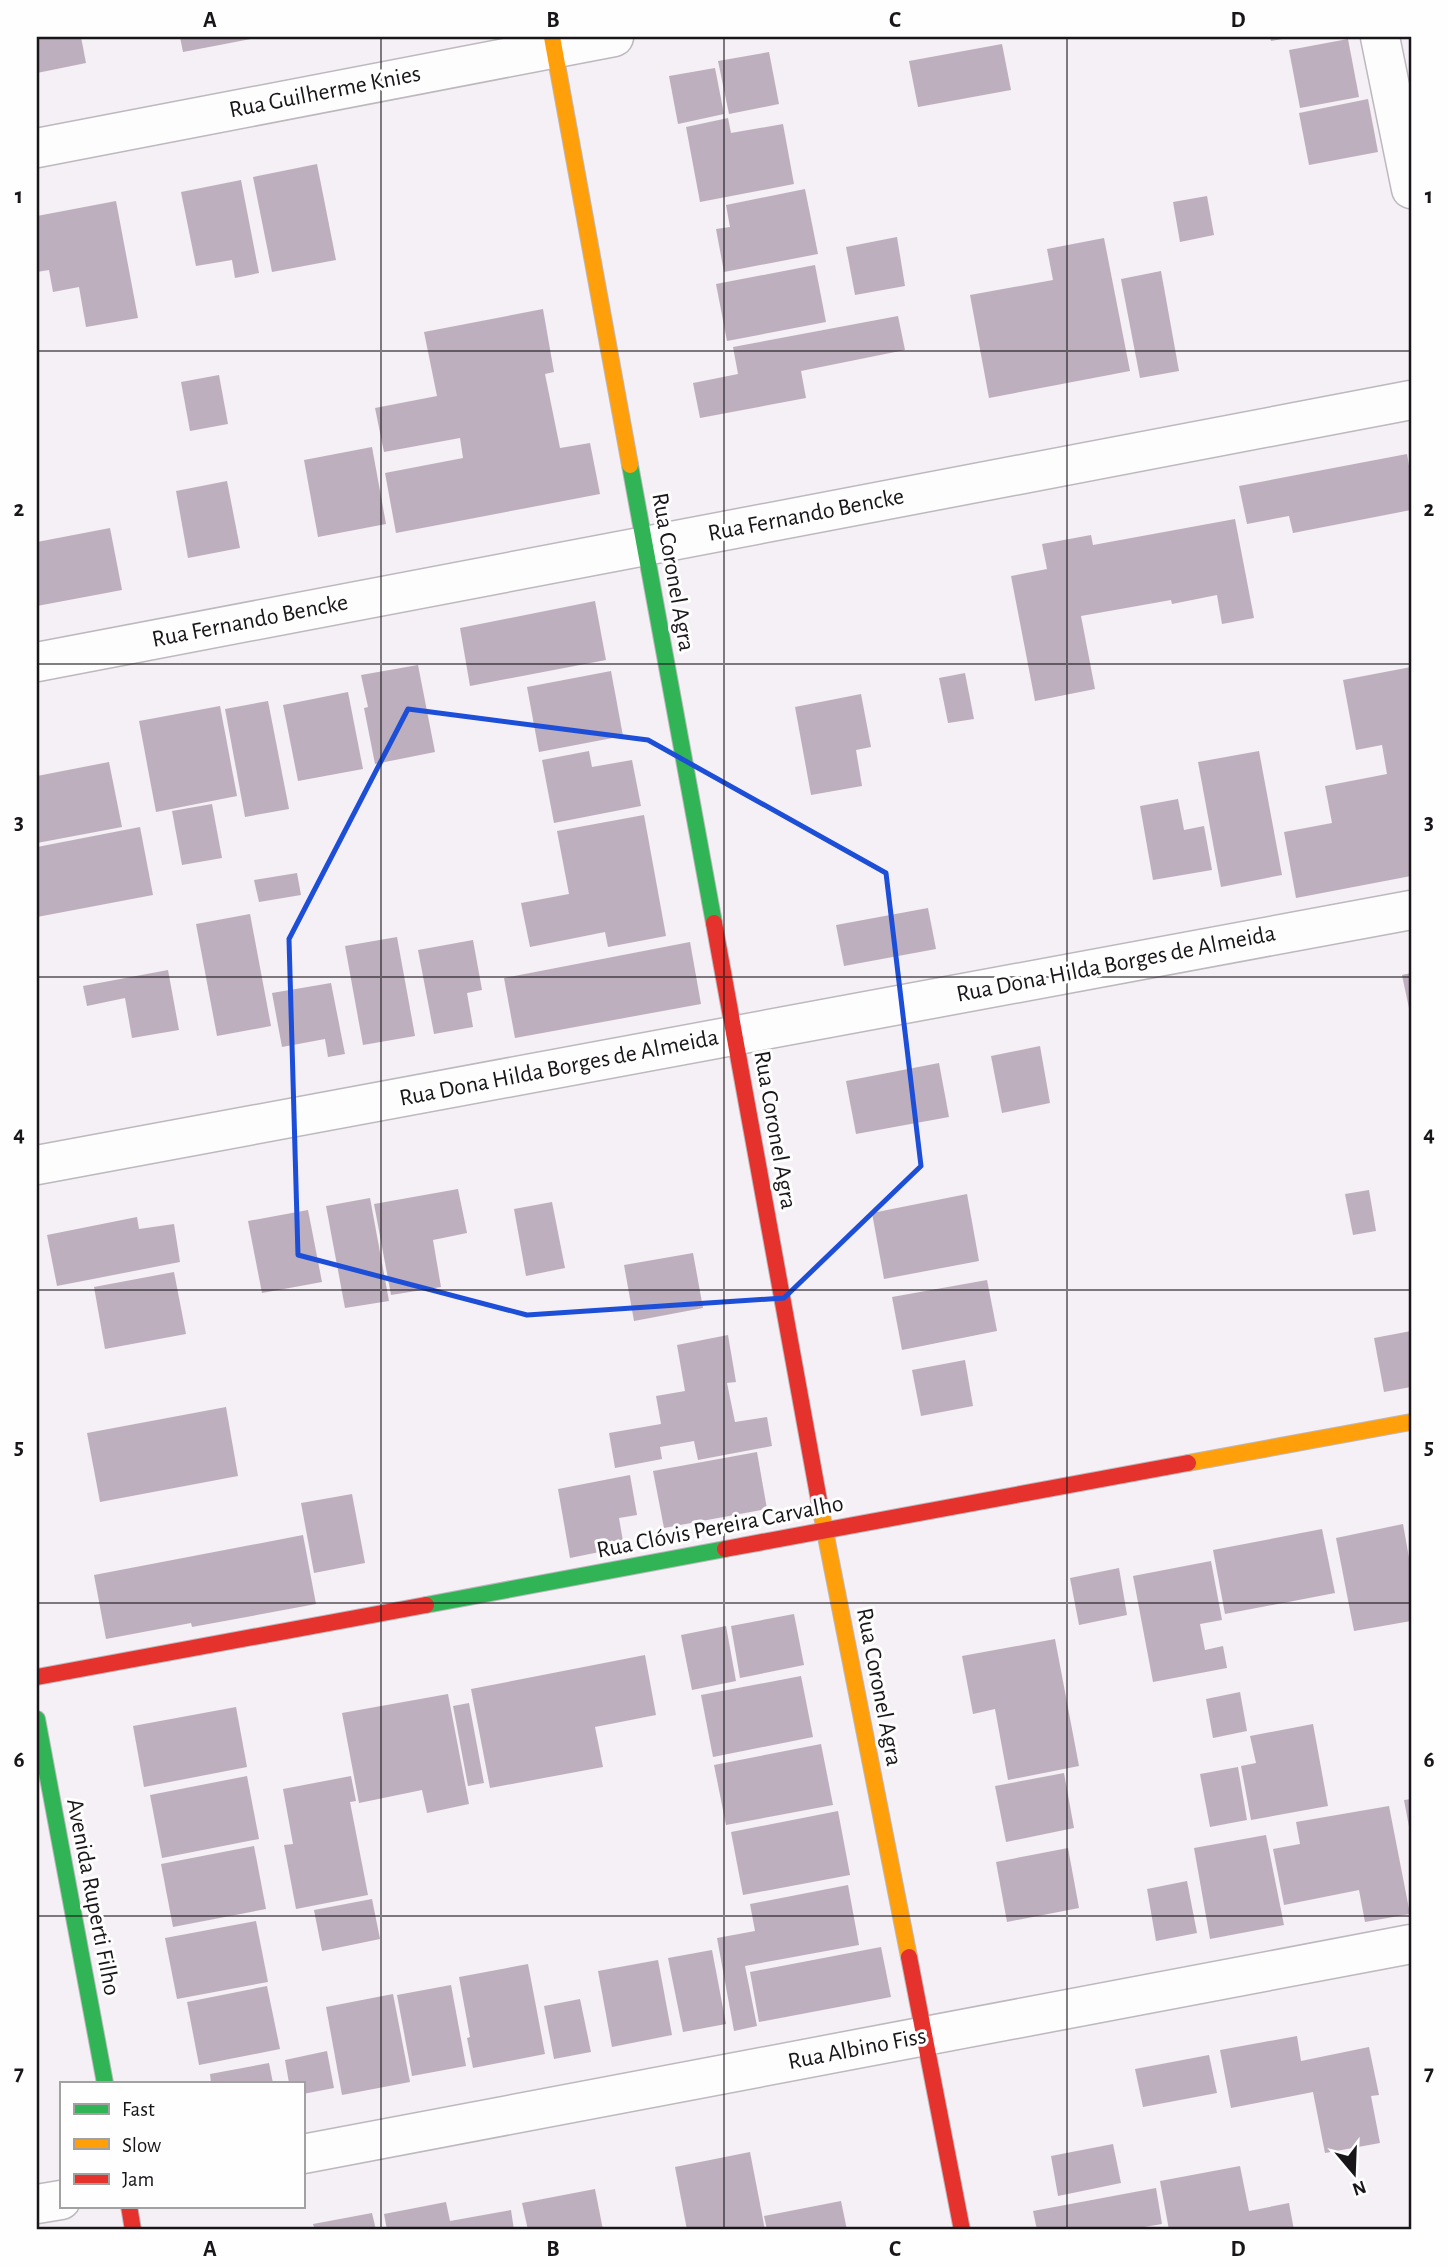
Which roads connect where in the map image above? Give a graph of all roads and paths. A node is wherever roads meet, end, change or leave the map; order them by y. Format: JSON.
{"nodes":[{"id":1,"x":614,"y":37,"type":"edge"},
{"id":2,"x":1380,"y":37,"type":"edge"},
{"id":3,"x":553,"y":42,"type":"edge"},
{"id":4,"x":37,"y":148,"type":"edge"},
{"id":5,"x":1411,"y":189,"type":"edge"},
{"id":6,"x":1411,"y":400,"type":"edge"},
{"id":7,"x":645,"y":546,"type":"junction"},
{"id":8,"x":37,"y":662,"type":"edge"},
{"id":9,"x":1411,"y":909,"type":"edge"},
{"id":10,"x":735,"y":1035,"type":"junction"},
{"id":11,"x":37,"y":1165,"type":"edge"},
{"id":12,"x":1411,"y":1422,"type":"edge"},
{"id":13,"x":825,"y":1531,"type":"junction"},
{"id":14,"x":37,"y":1678,"type":"edge"},
{"id":15,"x":37,"y":1719,"type":"edge"},
{"id":16,"x":1411,"y":1944,"type":"edge"},
{"id":17,"x":924,"y":2036,"type":"junction"},
{"id":18,"x":105,"y":2082,"type":"edge"},
{"id":19,"x":304,"y":2154,"type":"edge"},
{"id":20,"x":60,"y":2200,"type":"edge"},
{"id":21,"x":37,"y":2204,"type":"edge"},
{"id":22,"x":129,"y":2208,"type":"edge"},
{"id":23,"x":134,"y":2230,"type":"edge"},
{"id":24,"x":962,"y":2230,"type":"edge"}],
"edges":[{"from":1,"to":3,"type":"street","name":"Rua Guilherme Knies"},
{"from":2,"to":5,"type":"street"},
{"from":3,"to":4,"type":"street","name":"Rua Guilherme Knies"},
{"from":3,"to":7,"type":"street","name":"Rua Coronel Agra"},
{"from":6,"to":7,"type":"street","name":"Rua Fernando Bencke"},
{"from":7,"to":8,"type":"street","name":"Rua Fernando Bencke"},
{"from":7,"to":10,"type":"street","name":"Rua Coronel Agra"},
{"from":9,"to":10,"type":"street","name":"Rua Dona Hilda Borges de Almeida"},
{"from":10,"to":11,"type":"street","name":"Rua Dona Hilda Borges de Almeida"},
{"from":10,"to":13,"type":"street","name":"Rua Coronel Agra"},
{"from":12,"to":13,"type":"street","name":"Rua Clóvis Pereira Carvalho"},
{"from":13,"to":14,"type":"street","name":"Rua Clóvis Pereira Carvalho"},
{"from":13,"to":17,"type":"street","name":"Rua Coronel Agra"},
{"from":15,"to":18,"type":"street","name":"Avenida Ruperti Filho"},
{"from":16,"to":17,"type":"street","name":"Rua Albino Fiss"},
{"from":17,"to":19,"type":"street","name":"Rua Albino Fiss"},
{"from":17,"to":24,"type":"street","name":"Rua Coronel Agra"},
{"from":20,"to":21,"type":"street"},
{"from":22,"to":23,"type":"street"}]}
